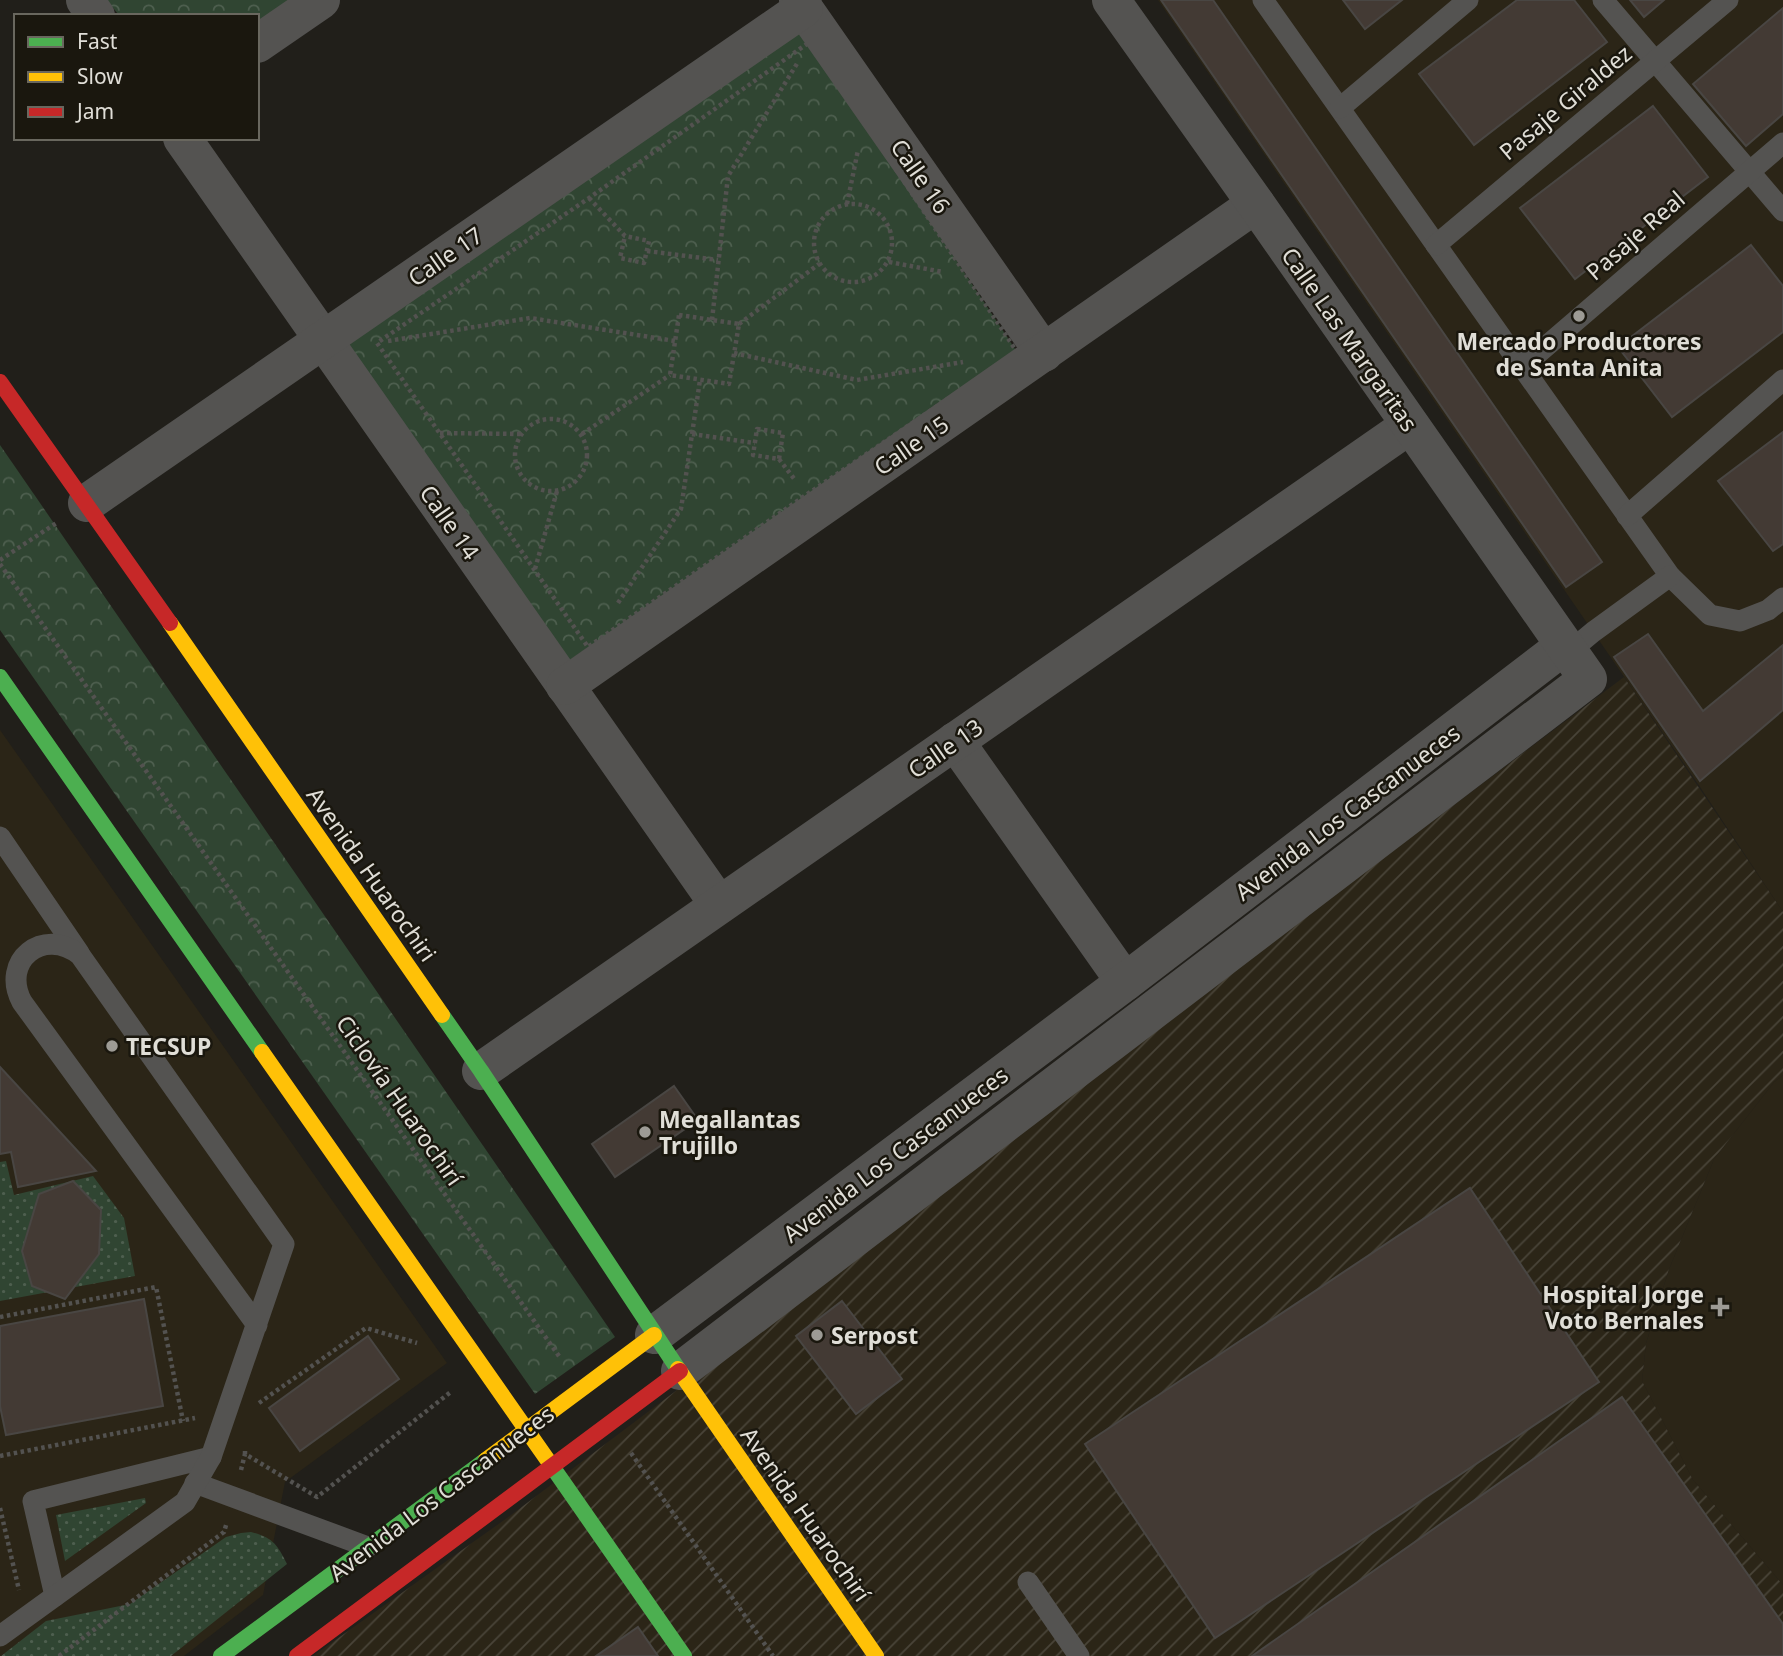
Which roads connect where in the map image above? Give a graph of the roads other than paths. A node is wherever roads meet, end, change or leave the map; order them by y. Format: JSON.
{"nodes":[{"id":1,"x":321,"y":0,"type":"edge"},
{"id":2,"x":1111,"y":0,"type":"edge"},
{"id":3,"x":1263,"y":0,"type":"edge"},
{"id":4,"x":1468,"y":0,"type":"edge"},
{"id":5,"x":1603,"y":0,"type":"edge"},
{"id":6,"x":1728,"y":0,"type":"edge"},
{"id":7,"x":804,"y":16,"type":"edge"},
{"id":8,"x":259,"y":43,"type":"edge"},
{"id":9,"x":1655,"y":61,"type":"junction"},
{"id":10,"x":1340,"y":108,"type":"junction"},
{"id":11,"x":183,"y":140,"type":"edge"},
{"id":12,"x":1783,"y":143,"type":"edge"},
{"id":13,"x":1749,"y":171,"type":"junction"},
{"id":14,"x":1256,"y":204,"type":"junction"},
{"id":15,"x":1783,"y":211,"type":"edge"},
{"id":16,"x":1436,"y":245,"type":"junction"},
{"id":17,"x":323,"y":340,"type":"junction"},
{"id":18,"x":1030,"y":353,"type":"junction"},
{"id":19,"x":1522,"y":367,"type":"junction"},
{"id":20,"x":1783,"y":380,"type":"edge"},
{"id":21,"x":0,"y":382,"type":"edge"},
{"id":22,"x":1410,"y":425,"type":"junction"},
{"id":23,"x":88,"y":503,"type":"junction"},
{"id":24,"x":1627,"y":516,"type":"junction"},
{"id":25,"x":1670,"y":576,"type":"junction"},
{"id":26,"x":1783,"y":598,"type":"edge"},
{"id":27,"x":1574,"y":659,"type":"junction"},
{"id":28,"x":0,"y":677,"type":"edge"},
{"id":29,"x":565,"y":686,"type":"junction"},
{"id":30,"x":955,"y":741,"type":"junction"},
{"id":31,"x":1428,"y":750,"type":"junction"},
{"id":32,"x":1452,"y":783,"type":"junction"},
{"id":33,"x":0,"y":837,"type":"edge"},
{"id":34,"x":1298,"y":849,"type":"junction"},
{"id":35,"x":1324,"y":880,"type":"junction"},
{"id":36,"x":719,"y":905,"type":"junction"},
{"id":37,"x":80,"y":955,"type":"junction"},
{"id":38,"x":1125,"y":982,"type":"junction"},
{"id":39,"x":481,"y":1071,"type":"junction"},
{"id":40,"x":893,"y":1156,"type":"junction"},
{"id":41,"x":917,"y":1190,"type":"junction"},
{"id":42,"x":257,"y":1325,"type":"junction"},
{"id":43,"x":654,"y":1335,"type":"junction"},
{"id":44,"x":689,"y":1385,"type":"junction"},
{"id":45,"x":527,"y":1430,"type":"junction"},
{"id":46,"x":211,"y":1457,"type":"junction"},
{"id":47,"x":552,"y":1466,"type":"junction"},
{"id":48,"x":195,"y":1483,"type":"junction"},
{"id":49,"x":368,"y":1547,"type":"junction"},
{"id":50,"x":1028,"y":1582,"type":"dead end"},
{"id":51,"x":55,"y":1596,"type":"junction"},
{"id":52,"x":0,"y":1636,"type":"edge"},
{"id":53,"x":221,"y":1656,"type":"edge"},
{"id":54,"x":297,"y":1656,"type":"edge"},
{"id":55,"x":684,"y":1656,"type":"edge"},
{"id":56,"x":876,"y":1656,"type":"edge"},
{"id":57,"x":1079,"y":1656,"type":"edge"}],
"edges":[{"from":1,"to":8,"type":"street"},
{"from":2,"to":14,"type":"street","name":"Calle Las Margaritas"},
{"from":3,"to":10,"type":"lane"},
{"from":4,"to":10,"type":"lane"},
{"from":5,"to":9,"type":"lane"},
{"from":6,"to":9,"type":"lane","name":"Pasaje Giraldez"},
{"from":7,"to":17,"type":"street","name":"Calle 17"},
{"from":7,"to":18,"type":"street","name":"Calle 16"},
{"from":9,"to":13,"type":"lane"},
{"from":9,"to":16,"type":"lane","name":"Pasaje Giraldez"},
{"from":10,"to":16,"type":"lane"},
{"from":11,"to":17,"type":"street","name":"Calle 14"},
{"from":12,"to":13,"type":"lane","name":"Pasaje Real"},
{"from":13,"to":15,"type":"lane"},
{"from":13,"to":19,"type":"lane","name":"Pasaje Real"},
{"from":14,"to":18,"type":"street","name":"Calle 15"},
{"from":14,"to":22,"type":"street","name":"Calle Las Margaritas"},
{"from":16,"to":19,"type":"lane"},
{"from":17,"to":23,"type":"street","name":"Calle 17"},
{"from":17,"to":29,"type":"street","name":"Calle 14"},
{"from":18,"to":29,"type":"street","name":"Calle 15"},
{"from":19,"to":24,"type":"lane"},
{"from":20,"to":24,"type":"lane"},
{"from":21,"to":23,"type":"main road","name":"Avenida Huarochiri"},
{"from":22,"to":27,"type":"street","name":"Calle Las Margaritas"},
{"from":22,"to":30,"type":"street","name":"Calle 13"},
{"from":23,"to":39,"type":"main road","name":"Avenida Huarochiri"},
{"from":24,"to":25,"type":"lane"},
{"from":25,"to":26,"type":"lane"},
{"from":25,"to":27,"type":"lane"},
{"from":27,"to":31,"type":"street","name":"Avenida Los Cascanueces"},
{"from":27,"to":32,"type":"street","name":"Avenida Los Cascanueces"},
{"from":28,"to":45,"type":"main road"},
{"from":29,"to":36,"type":"street","name":"Calle 14"},
{"from":30,"to":36,"type":"street","name":"Calle 13"},
{"from":30,"to":38,"type":"street"},
{"from":31,"to":32,"type":"street"},
{"from":31,"to":34,"type":"street","name":"Avenida Los Cascanueces"},
{"from":32,"to":35,"type":"street","name":"Avenida Los Cascanueces"},
{"from":33,"to":37,"type":"lane"},
{"from":34,"to":35,"type":"street"},
{"from":34,"to":38,"type":"street","name":"Avenida Los Cascanueces"},
{"from":35,"to":41,"type":"street","name":"Avenida Los Cascanueces"},
{"from":36,"to":39,"type":"street","name":"Calle 13"},
{"from":37,"to":42,"type":"lane"},
{"from":37,"to":42,"type":"lane"},
{"from":38,"to":40,"type":"street","name":"Avenida Los Cascanueces"},
{"from":39,"to":43,"type":"main road","name":"Avenida Huarochiri"},
{"from":40,"to":41,"type":"street"},
{"from":40,"to":43,"type":"street","name":"Avenida Los Cascanueces"},
{"from":41,"to":44,"type":"street","name":"Avenida Los Cascanueces"},
{"from":42,"to":46,"type":"lane"},
{"from":43,"to":44,"type":"main road","name":"Avenida Huarochiri"},
{"from":43,"to":45,"type":"main road","name":"Avenida Los Cascanueces"},
{"from":44,"to":47,"type":"main road","name":"Avenida Los Cascanueces"},
{"from":44,"to":56,"type":"main road","name":"Avenida Huarochirí"},
{"from":45,"to":47,"type":"main road"},
{"from":45,"to":49,"type":"main road","name":"Avenida Los Cascanueces"},
{"from":46,"to":48,"type":"lane"},
{"from":46,"to":51,"type":"lane"},
{"from":47,"to":54,"type":"main road","name":"Avenida Los Cascanueces"},
{"from":47,"to":55,"type":"main road"},
{"from":48,"to":49,"type":"lane"},
{"from":48,"to":51,"type":"lane"},
{"from":49,"to":53,"type":"main road","name":"Avenida Los Cascanueces"},
{"from":50,"to":57,"type":"lane"},
{"from":51,"to":52,"type":"lane"}]}
